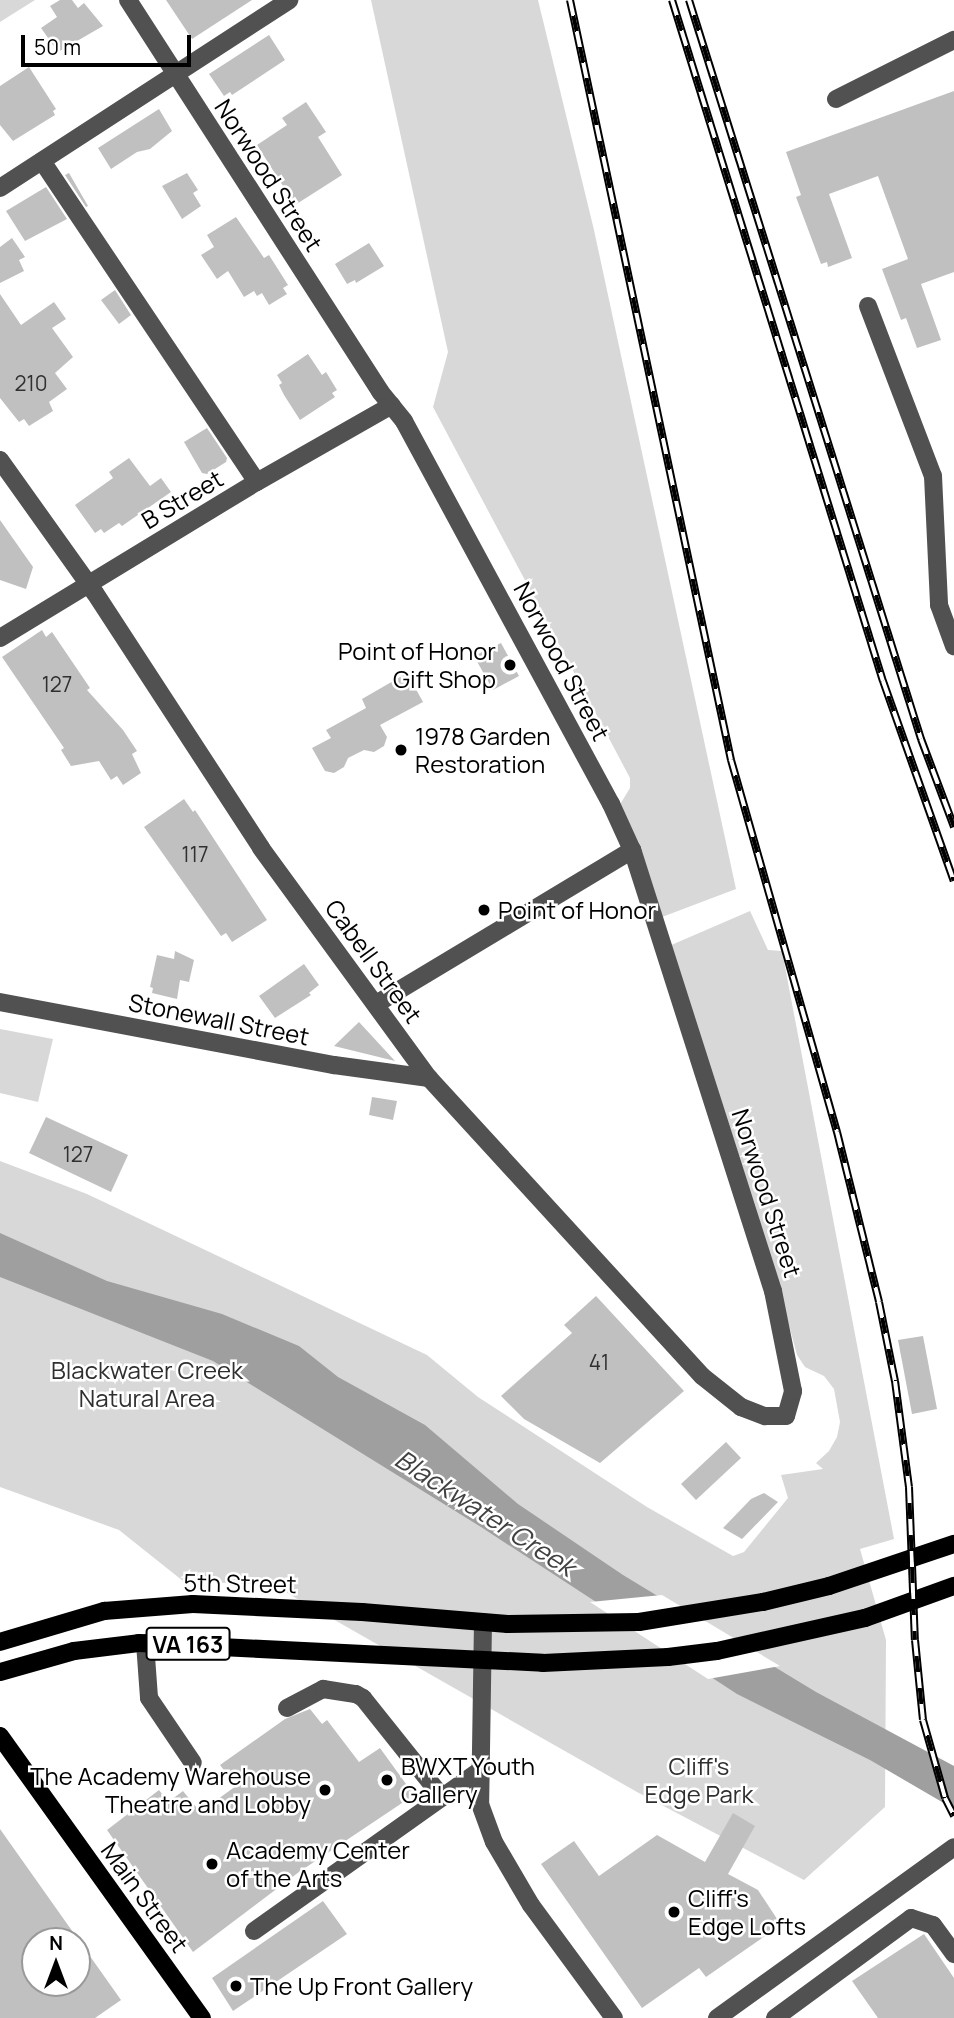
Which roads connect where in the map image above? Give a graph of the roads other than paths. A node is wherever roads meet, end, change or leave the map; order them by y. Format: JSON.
{"nodes":[{"id":1,"x":128,"y":0,"type":"edge"},
{"id":2,"x":289,"y":0,"type":"edge"},
{"id":3,"x":954,"y":40,"type":"edge"},
{"id":4,"x":173,"y":73,"type":"junction"},
{"id":5,"x":836,"y":99,"type":"dead end"},
{"id":6,"x":43,"y":161,"type":"junction"},
{"id":7,"x":0,"y":188,"type":"edge"},
{"id":8,"x":868,"y":306,"type":"dead end"},
{"id":9,"x":391,"y":405,"type":"junction"},
{"id":10,"x":0,"y":460,"type":"edge"},
{"id":11,"x":257,"y":482,"type":"junction"},
{"id":12,"x":88,"y":583,"type":"junction"},
{"id":13,"x":0,"y":638,"type":"edge"},
{"id":14,"x":954,"y":646,"type":"edge"},
{"id":15,"x":632,"y":850,"type":"junction"},
{"id":16,"x":0,"y":1003,"type":"edge"},
{"id":17,"x":376,"y":1004,"type":"junction"},
{"id":18,"x":429,"y":1078,"type":"junction"},
{"id":19,"x":786,"y":1416,"type":"joint"},
{"id":20,"x":954,"y":1544,"type":"edge"},
{"id":21,"x":954,"y":1586,"type":"edge"},
{"id":22,"x":483,"y":1622,"type":"junction"},
{"id":23,"x":0,"y":1642,"type":"edge"},
{"id":24,"x":145,"y":1643,"type":"junction"},
{"id":25,"x":482,"y":1661,"type":"junction"},
{"id":26,"x":0,"y":1672,"type":"edge"},
{"id":27,"x":287,"y":1709,"type":"dead end"},
{"id":28,"x":0,"y":1736,"type":"edge"},
{"id":29,"x":193,"y":1763,"type":"dead end"},
{"id":30,"x":479,"y":1771,"type":"junction"},
{"id":31,"x":442,"y":1797,"type":"junction"},
{"id":32,"x":954,"y":1847,"type":"edge"},
{"id":33,"x":254,"y":1931,"type":"dead end"},
{"id":34,"x":954,"y":1954,"type":"edge"},
{"id":35,"x":202,"y":2018,"type":"edge"},
{"id":36,"x":614,"y":2018,"type":"edge"},
{"id":37,"x":717,"y":2018,"type":"edge"},
{"id":38,"x":775,"y":2018,"type":"edge"}],
"edges":[{"from":1,"to":4,"type":"street","name":"Norwood Street"},
{"from":2,"to":4,"type":"street"},
{"from":3,"to":5,"type":"street"},
{"from":4,"to":6,"type":"street"},
{"from":4,"to":9,"type":"street","name":"Norwood Street"},
{"from":6,"to":7,"type":"street"},
{"from":6,"to":11,"type":"street"},
{"from":8,"to":14,"type":"street"},
{"from":9,"to":11,"type":"street","name":"B Street"},
{"from":9,"to":15,"type":"street","name":"Norwood Street"},
{"from":10,"to":12,"type":"street","name":"Cabell Street"},
{"from":11,"to":12,"type":"street","name":"B Street"},
{"from":12,"to":13,"type":"street","name":"B Street"},
{"from":12,"to":17,"type":"street","name":"Cabell Street"},
{"from":15,"to":17,"type":"street"},
{"from":15,"to":19,"type":"street","name":"Norwood Street"},
{"from":16,"to":18,"type":"street","name":"Stonewall Street"},
{"from":17,"to":18,"type":"street","name":"Cabell Street"},
{"from":18,"to":19,"type":"street","name":"Cabell Street"},
{"from":20,"to":22,"type":"main road","name":"5th Street"},
{"from":21,"to":25,"type":"main road"},
{"from":22,"to":23,"type":"main road","name":"5th Street"},
{"from":22,"to":25,"type":"street"},
{"from":24,"to":25,"type":"main road","number":"VA 163"},
{"from":24,"to":26,"type":"main road","number":"VA 163"},
{"from":24,"to":29,"type":"street"},
{"from":25,"to":30,"type":"street"},
{"from":27,"to":31,"type":"street"},
{"from":28,"to":35,"type":"main road","name":"Main Street"},
{"from":30,"to":31,"type":"street"},
{"from":30,"to":36,"type":"street"},
{"from":31,"to":33,"type":"street"},
{"from":32,"to":37,"type":"street"},
{"from":34,"to":38,"type":"street"}]}
